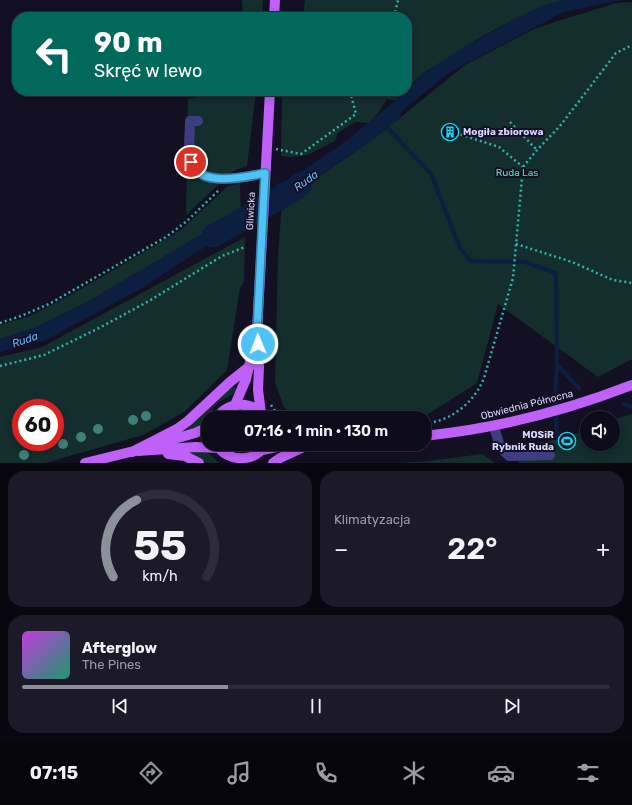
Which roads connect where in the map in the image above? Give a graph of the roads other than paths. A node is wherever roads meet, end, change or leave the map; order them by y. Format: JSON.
{"nodes":[{"id":1,"x":275,"y":0,"type":"edge"},
{"id":2,"x":274,"y":12,"type":"edge"},
{"id":3,"x":270,"y":96,"type":"edge"},
{"id":4,"x":198,"y":121,"type":"dead end"},
{"id":5,"x":265,"y":173,"type":"junction"},
{"id":6,"x":257,"y":332,"type":"junction"},
{"id":7,"x":250,"y":366,"type":"junction"},
{"id":8,"x":632,"y":385,"type":"edge"},
{"id":9,"x":234,"y":405,"type":"junction"},
{"id":10,"x":223,"y":411,"type":"edge"},
{"id":11,"x":256,"y":411,"type":"edge"},
{"id":12,"x":262,"y":411,"type":"edge"},
{"id":13,"x":494,"y":426,"type":"junction"},
{"id":14,"x":201,"y":430,"type":"edge"},
{"id":15,"x":431,"y":435,"type":"edge"},
{"id":16,"x":201,"y":446,"type":"edge"},
{"id":17,"x":260,"y":451,"type":"edge"},
{"id":18,"x":295,"y":451,"type":"edge"},
{"id":19,"x":132,"y":452,"type":"junction"},
{"id":20,"x":550,"y":455,"type":"dead end"},
{"id":21,"x":226,"y":459,"type":"edge"},
{"id":22,"x":248,"y":461,"type":"edge"},
{"id":23,"x":85,"y":463,"type":"edge"},
{"id":24,"x":199,"y":463,"type":"edge"},
{"id":25,"x":273,"y":463,"type":"edge"}],
"edges":[{"from":1,"to":2,"type":"main road"},
{"from":3,"to":5,"type":"main road","name":"Gliwicka"},
{"from":4,"to":5,"type":"lane"},
{"from":5,"to":6,"type":"main road","name":"Gliwicka"},
{"from":6,"to":7,"type":"main road","name":"Gliwicka"},
{"from":6,"to":12,"type":"main road","name":"Gliwicka"},
{"from":7,"to":9,"type":"main road","name":"Gliwicka"},
{"from":7,"to":19,"type":"main road"},
{"from":8,"to":13,"type":"main road","name":"Obwiednia Północna"},
{"from":9,"to":10,"type":"main road"},
{"from":9,"to":11,"type":"main road"},
{"from":13,"to":15,"type":"main road","name":"Obwiednia Północna"},
{"from":13,"to":20,"type":"lane"},
{"from":14,"to":19,"type":"main road"},
{"from":16,"to":19,"type":"main road"},
{"from":17,"to":22,"type":"main road"},
{"from":18,"to":25,"type":"main road"},
{"from":19,"to":23,"type":"main road"},
{"from":19,"to":24,"type":"main road"},
{"from":21,"to":22,"type":"main road"}]}
